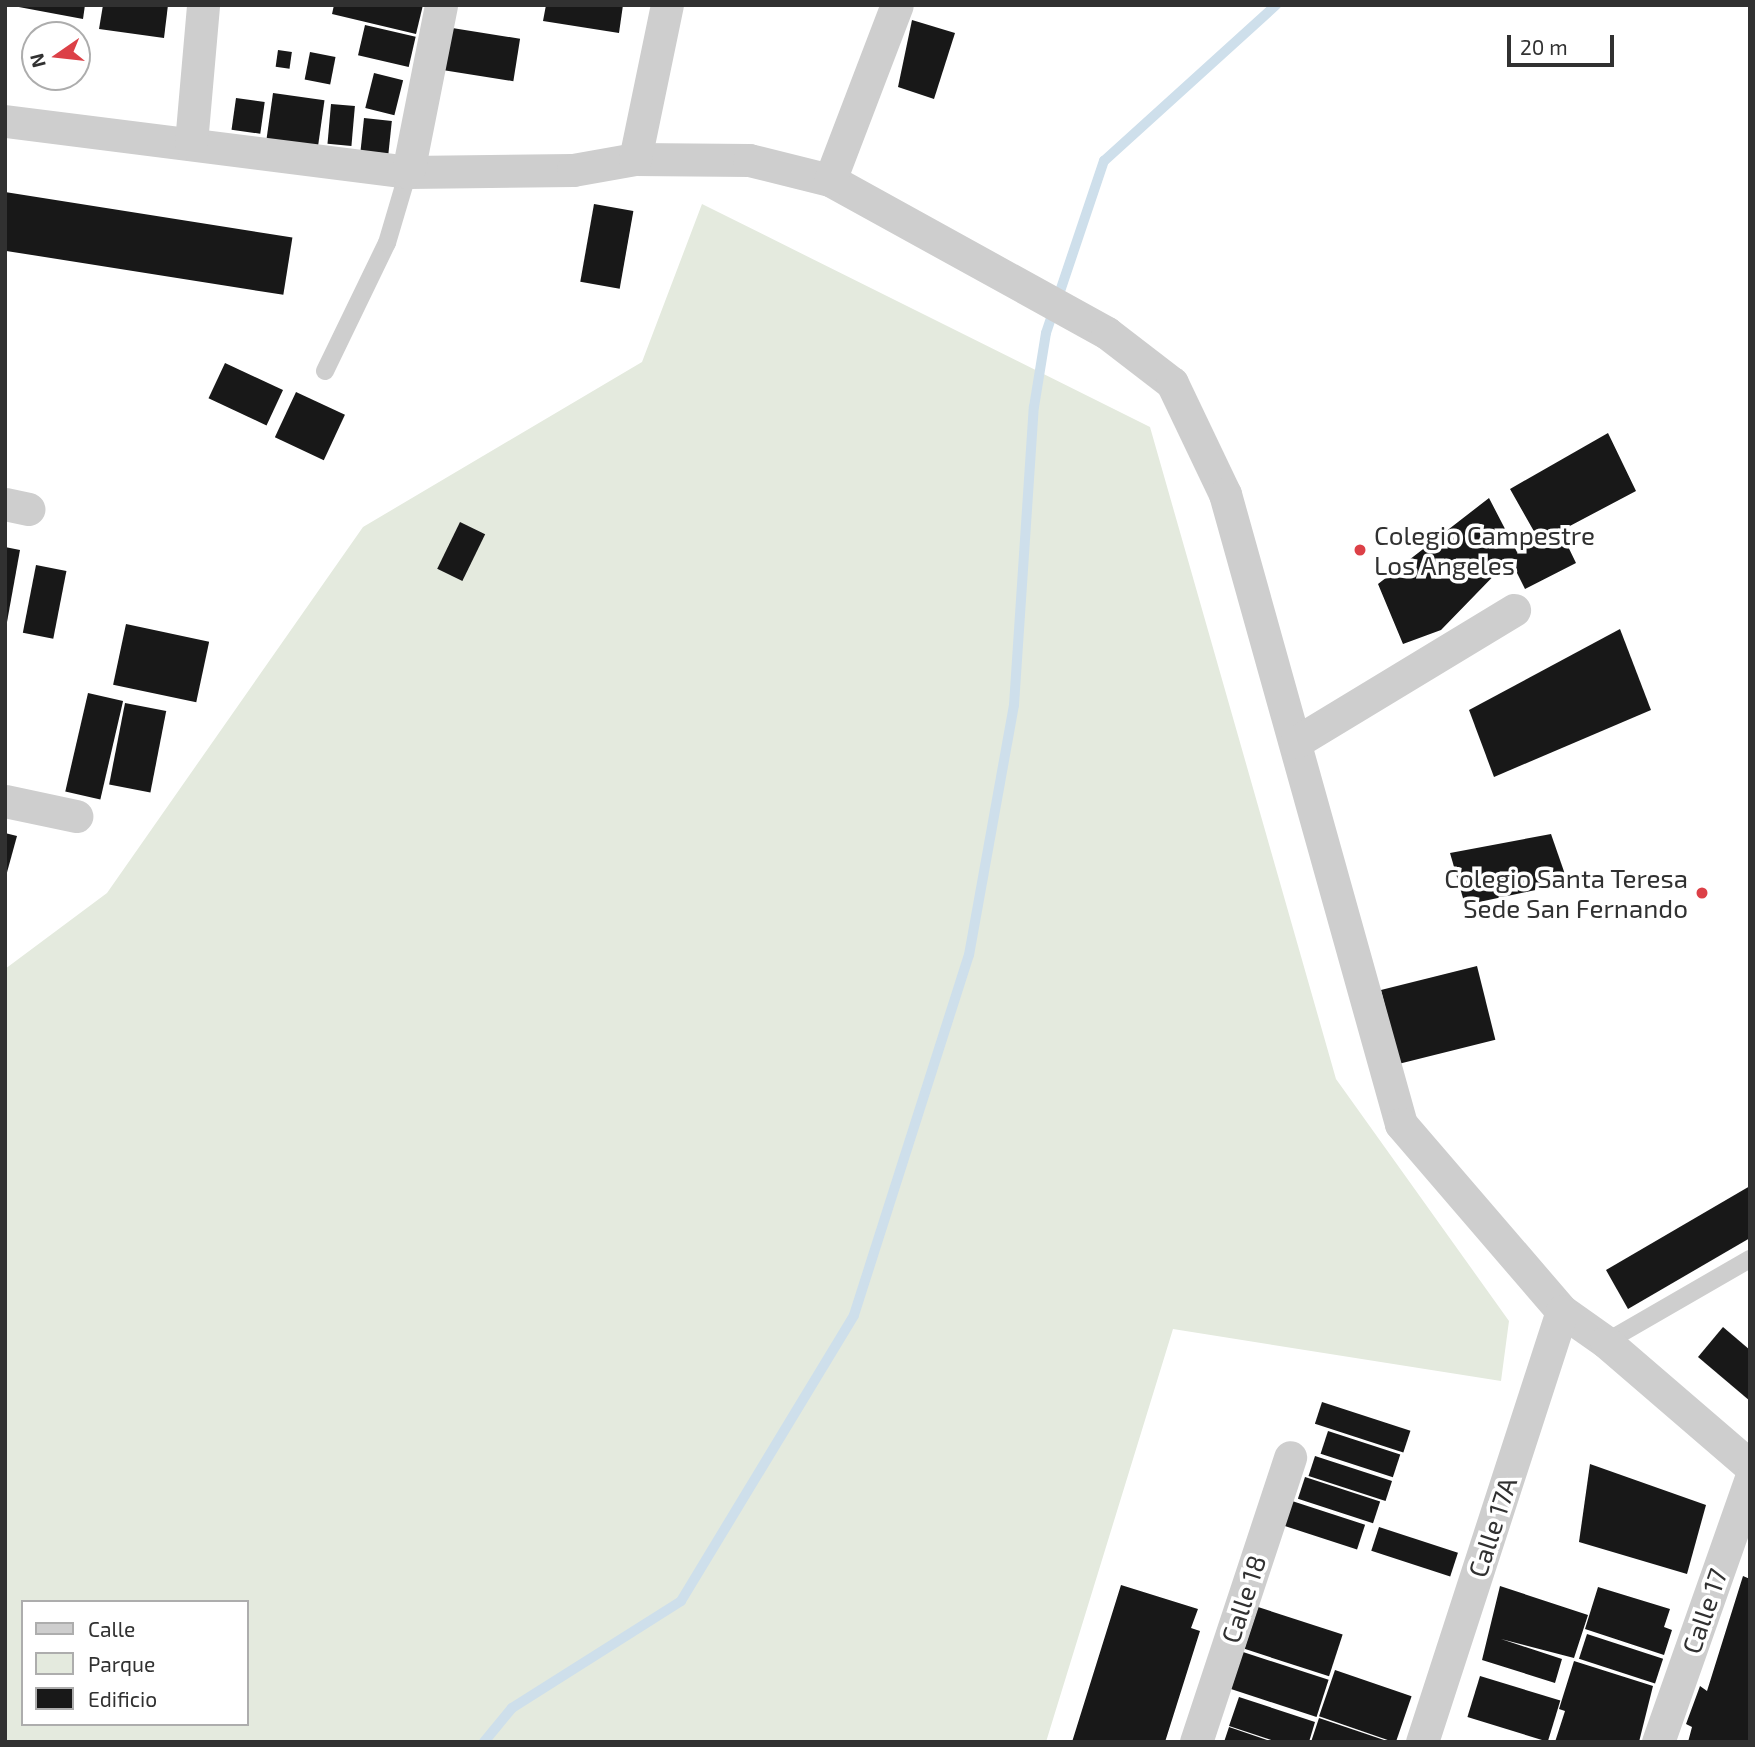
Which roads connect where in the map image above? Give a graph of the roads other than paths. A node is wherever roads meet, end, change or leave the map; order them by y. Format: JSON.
{"nodes":[{"id":1,"x":204,"y":5,"type":"edge"},
{"id":2,"x":441,"y":5,"type":"edge"},
{"id":3,"x":667,"y":5,"type":"edge"},
{"id":4,"x":897,"y":5,"type":"edge"},
{"id":5,"x":5,"y":121,"type":"edge"},
{"id":6,"x":191,"y":144,"type":"junction"},
{"id":7,"x":635,"y":159,"type":"junction"},
{"id":8,"x":408,"y":172,"type":"junction"},
{"id":9,"x":830,"y":180,"type":"junction"},
{"id":10,"x":325,"y":371,"type":"dead end"},
{"id":11,"x":1514,"y":610,"type":"dead end"},
{"id":12,"x":1296,"y":742,"type":"junction"},
{"id":13,"x":5,"y":801,"type":"edge"},
{"id":14,"x":76,"y":816,"type":"dead end"},
{"id":15,"x":1750,"y":1259,"type":"edge"},
{"id":16,"x":1562,"y":1311,"type":"junction"},
{"id":17,"x":1606,"y":1342,"type":"junction"},
{"id":18,"x":1290,"y":1457,"type":"dead end"},
{"id":19,"x":1750,"y":1466,"type":"edge"},
{"id":20,"x":1750,"y":1481,"type":"edge"},
{"id":21,"x":1196,"y":1742,"type":"edge"},
{"id":22,"x":1422,"y":1742,"type":"edge"},
{"id":23,"x":1658,"y":1742,"type":"edge"}],
"edges":[{"from":1,"to":6,"type":"street"},
{"from":2,"to":8,"type":"street"},
{"from":3,"to":7,"type":"street"},
{"from":4,"to":9,"type":"street"},
{"from":5,"to":6,"type":"street"},
{"from":6,"to":8,"type":"street"},
{"from":7,"to":8,"type":"street"},
{"from":7,"to":9,"type":"street"},
{"from":8,"to":10,"type":"lane"},
{"from":9,"to":12,"type":"street"},
{"from":11,"to":12,"type":"street"},
{"from":12,"to":16,"type":"street"},
{"from":13,"to":14,"type":"street"},
{"from":15,"to":17,"type":"lane"},
{"from":16,"to":17,"type":"street"},
{"from":16,"to":22,"type":"street","name":"Calle 17A"},
{"from":17,"to":19,"type":"street"},
{"from":18,"to":21,"type":"street","name":"Calle 18"},
{"from":20,"to":23,"type":"street","name":"Calle 17"}]}
